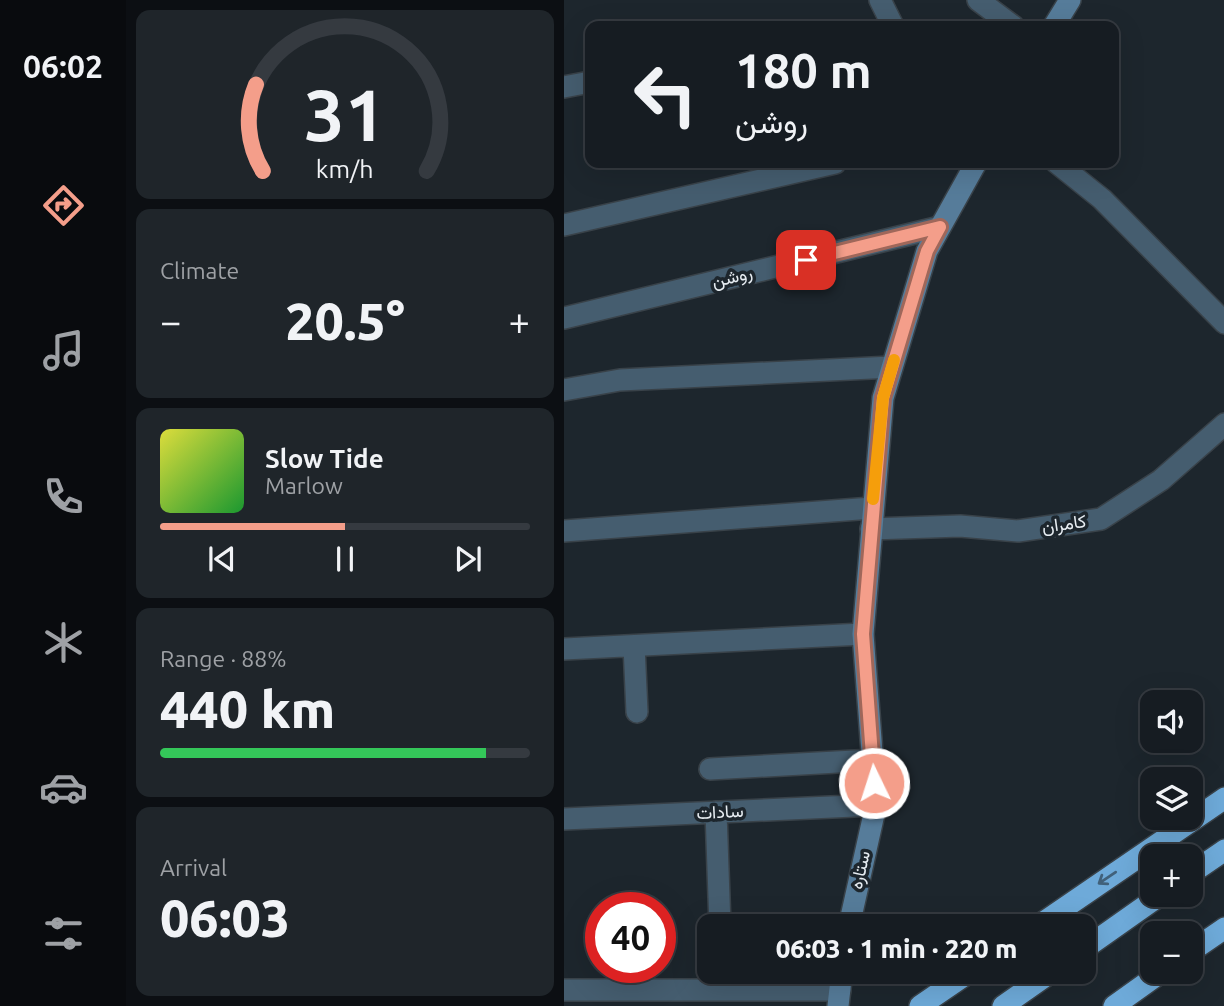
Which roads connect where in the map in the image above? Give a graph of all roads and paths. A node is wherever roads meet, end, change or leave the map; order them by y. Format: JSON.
{"nodes":[{"id":1,"x":880,"y":0,"type":"edge"},
{"id":2,"x":978,"y":0,"type":"edge"},
{"id":3,"x":1070,"y":0,"type":"edge"},
{"id":4,"x":885,"y":21,"type":"edge"},
{"id":5,"x":1006,"y":21,"type":"edge"},
{"id":6,"x":1058,"y":21,"type":"edge"},
{"id":7,"x":585,"y":83,"type":"edge"},
{"id":8,"x":564,"y":87,"type":"edge"},
{"id":9,"x":813,"y":168,"type":"edge"},
{"id":10,"x":973,"y":168,"type":"edge"},
{"id":11,"x":1063,"y":168,"type":"edge"},
{"id":12,"x":564,"y":225,"type":"edge"},
{"id":13,"x":940,"y":227,"type":"junction"},
{"id":14,"x":564,"y":318,"type":"edge"},
{"id":15,"x":1224,"y":323,"type":"edge"},
{"id":16,"x":892,"y":367,"type":"junction"},
{"id":17,"x":564,"y":390,"type":"edge"},
{"id":18,"x":1224,"y":424,"type":"edge"},
{"id":19,"x":871,"y":519,"type":"junction"},
{"id":20,"x":564,"y":531,"type":"edge"},
{"id":21,"x":863,"y":634,"type":"junction"},
{"id":22,"x":634,"y":646,"type":"junction"},
{"id":23,"x":564,"y":649,"type":"edge"},
{"id":24,"x":637,"y":712,"type":"dead end"},
{"id":25,"x":873,"y":760,"type":"junction"},
{"id":26,"x":710,"y":769,"type":"dead end"},
{"id":27,"x":1224,"y":798,"type":"edge"},
{"id":28,"x":876,"y":805,"type":"junction"},
{"id":29,"x":716,"y":812,"type":"junction"},
{"id":30,"x":564,"y":819,"type":"edge"},
{"id":31,"x":1224,"y":850,"type":"edge"},
{"id":32,"x":1203,"y":865,"type":"edge"},
{"id":33,"x":1144,"y":907,"type":"edge"},
{"id":34,"x":720,"y":914,"type":"edge"},
{"id":35,"x":852,"y":914,"type":"edge"},
{"id":36,"x":1055,"y":914,"type":"edge"},
{"id":37,"x":1224,"y":928,"type":"edge"},
{"id":38,"x":1096,"y":941,"type":"edge"},
{"id":39,"x":1203,"y":943,"type":"edge"},
{"id":40,"x":697,"y":982,"type":"edge"},
{"id":41,"x":766,"y":984,"type":"edge"},
{"id":42,"x":952,"y":984,"type":"edge"},
{"id":43,"x":1034,"y":984,"type":"edge"},
{"id":44,"x":1145,"y":984,"type":"edge"},
{"id":45,"x":840,"y":989,"type":"edge"},
{"id":46,"x":564,"y":990,"type":"edge"},
{"id":47,"x":920,"y":1006,"type":"edge"},
{"id":48,"x":1003,"y":1006,"type":"edge"},
{"id":49,"x":1114,"y":1006,"type":"edge"}],
"edges":[{"from":1,"to":4,"type":"street"},
{"from":2,"to":5,"type":"street"},
{"from":3,"to":6,"type":"street"},
{"from":7,"to":8,"type":"street"},
{"from":9,"to":12,"type":"street"},
{"from":10,"to":13,"type":"street","name":"ستاره"},
{"from":11,"to":15,"type":"street"},
{"from":13,"to":14,"type":"street","name":"روشن"},
{"from":13,"to":16,"type":"street","name":"ستاره"},
{"from":16,"to":17,"type":"street"},
{"from":16,"to":19,"type":"street","name":"ستاره"},
{"from":18,"to":19,"type":"street","name":"کامران"},
{"from":19,"to":20,"type":"street","name":"کامران"},
{"from":19,"to":21,"type":"street","name":"ستاره"},
{"from":21,"to":22,"type":"street"},
{"from":21,"to":25,"type":"street","name":"ستاره"},
{"from":22,"to":23,"type":"street"},
{"from":22,"to":24,"type":"street"},
{"from":25,"to":26,"type":"street"},
{"from":25,"to":28,"type":"street","name":"ستاره"},
{"from":27,"to":36,"type":"highway","one_way":true},
{"from":28,"to":29,"type":"street","name":"سادات"},
{"from":28,"to":35,"type":"street","name":"ستاره"},
{"from":29,"to":30,"type":"street","name":"سادات"},
{"from":29,"to":34,"type":"street"},
{"from":31,"to":32,"type":"highway"},
{"from":33,"to":38,"type":"highway"},
{"from":37,"to":39,"type":"highway"},
{"from":40,"to":46,"type":"street"},
{"from":41,"to":45,"type":"street"},
{"from":42,"to":47,"type":"highway"},
{"from":43,"to":48,"type":"highway"},
{"from":44,"to":49,"type":"highway"}]}
